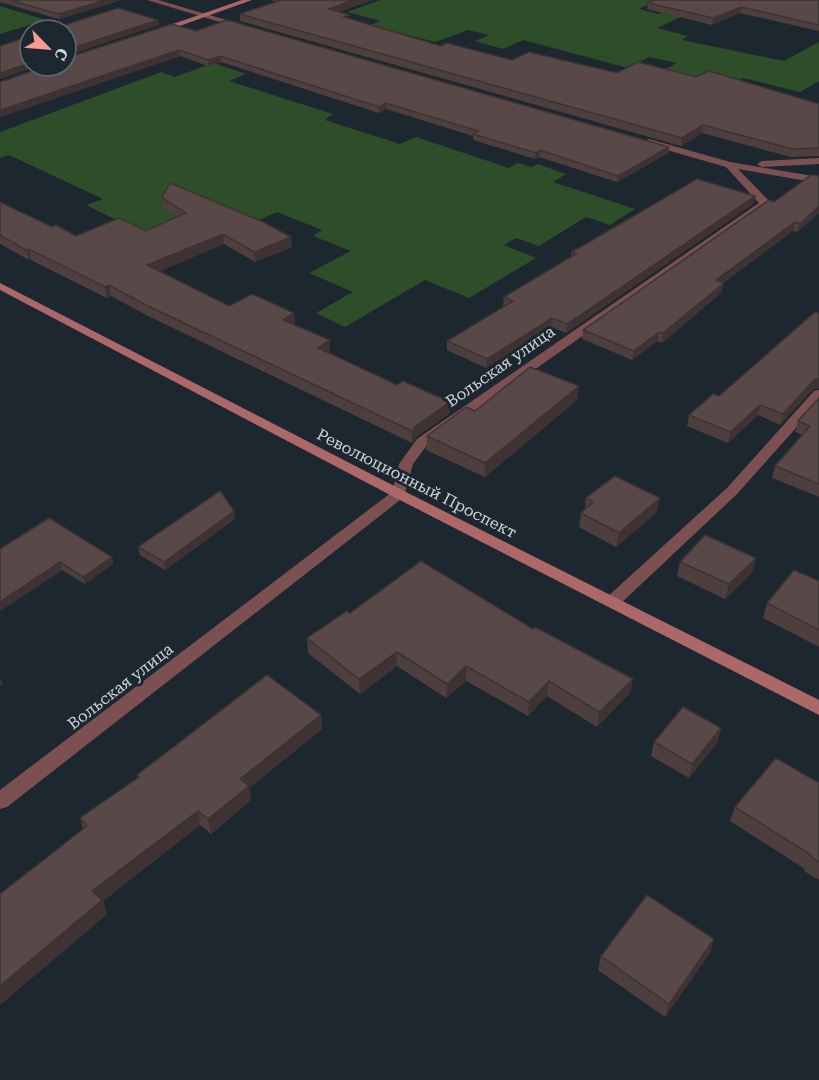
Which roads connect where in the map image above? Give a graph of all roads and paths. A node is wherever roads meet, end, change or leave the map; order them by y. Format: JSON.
{"nodes":[{"id":1,"x":150,"y":0,"type":"edge"},
{"id":2,"x":249,"y":0,"type":"edge"},
{"id":3,"x":204,"y":15,"type":"junction"},
{"id":4,"x":249,"y":28,"type":"edge"},
{"id":5,"x":151,"y":33,"type":"edge"},
{"id":6,"x":638,"y":139,"type":"edge"},
{"id":7,"x":819,"y":161,"type":"edge"},
{"id":8,"x":729,"y":165,"type":"junction"},
{"id":9,"x":819,"y":180,"type":"edge"},
{"id":10,"x":0,"y":285,"type":"edge"},
{"id":11,"x":819,"y":394,"type":"edge"},
{"id":12,"x":399,"y":494,"type":"junction"},
{"id":13,"x":612,"y":602,"type":"junction"},
{"id":14,"x":819,"y":708,"type":"edge"},
{"id":15,"x":0,"y":801,"type":"edge"}],
"edges":[{"from":1,"to":3,"type":"street"},
{"from":2,"to":3,"type":"street"},
{"from":3,"to":4,"type":"street"},
{"from":3,"to":5,"type":"street"},
{"from":6,"to":8,"type":"street"},
{"from":7,"to":8,"type":"street"},
{"from":8,"to":9,"type":"street"},
{"from":8,"to":12,"type":"street","name":"Вольская улица"},
{"from":10,"to":12,"type":"street","name":"Революционный Проспект"},
{"from":11,"to":13,"type":"street"},
{"from":12,"to":13,"type":"street","name":"Революционный Проспект"},
{"from":12,"to":15,"type":"street","name":"Вольская улица"},
{"from":13,"to":14,"type":"street","name":"Революционный Проспект"}]}
